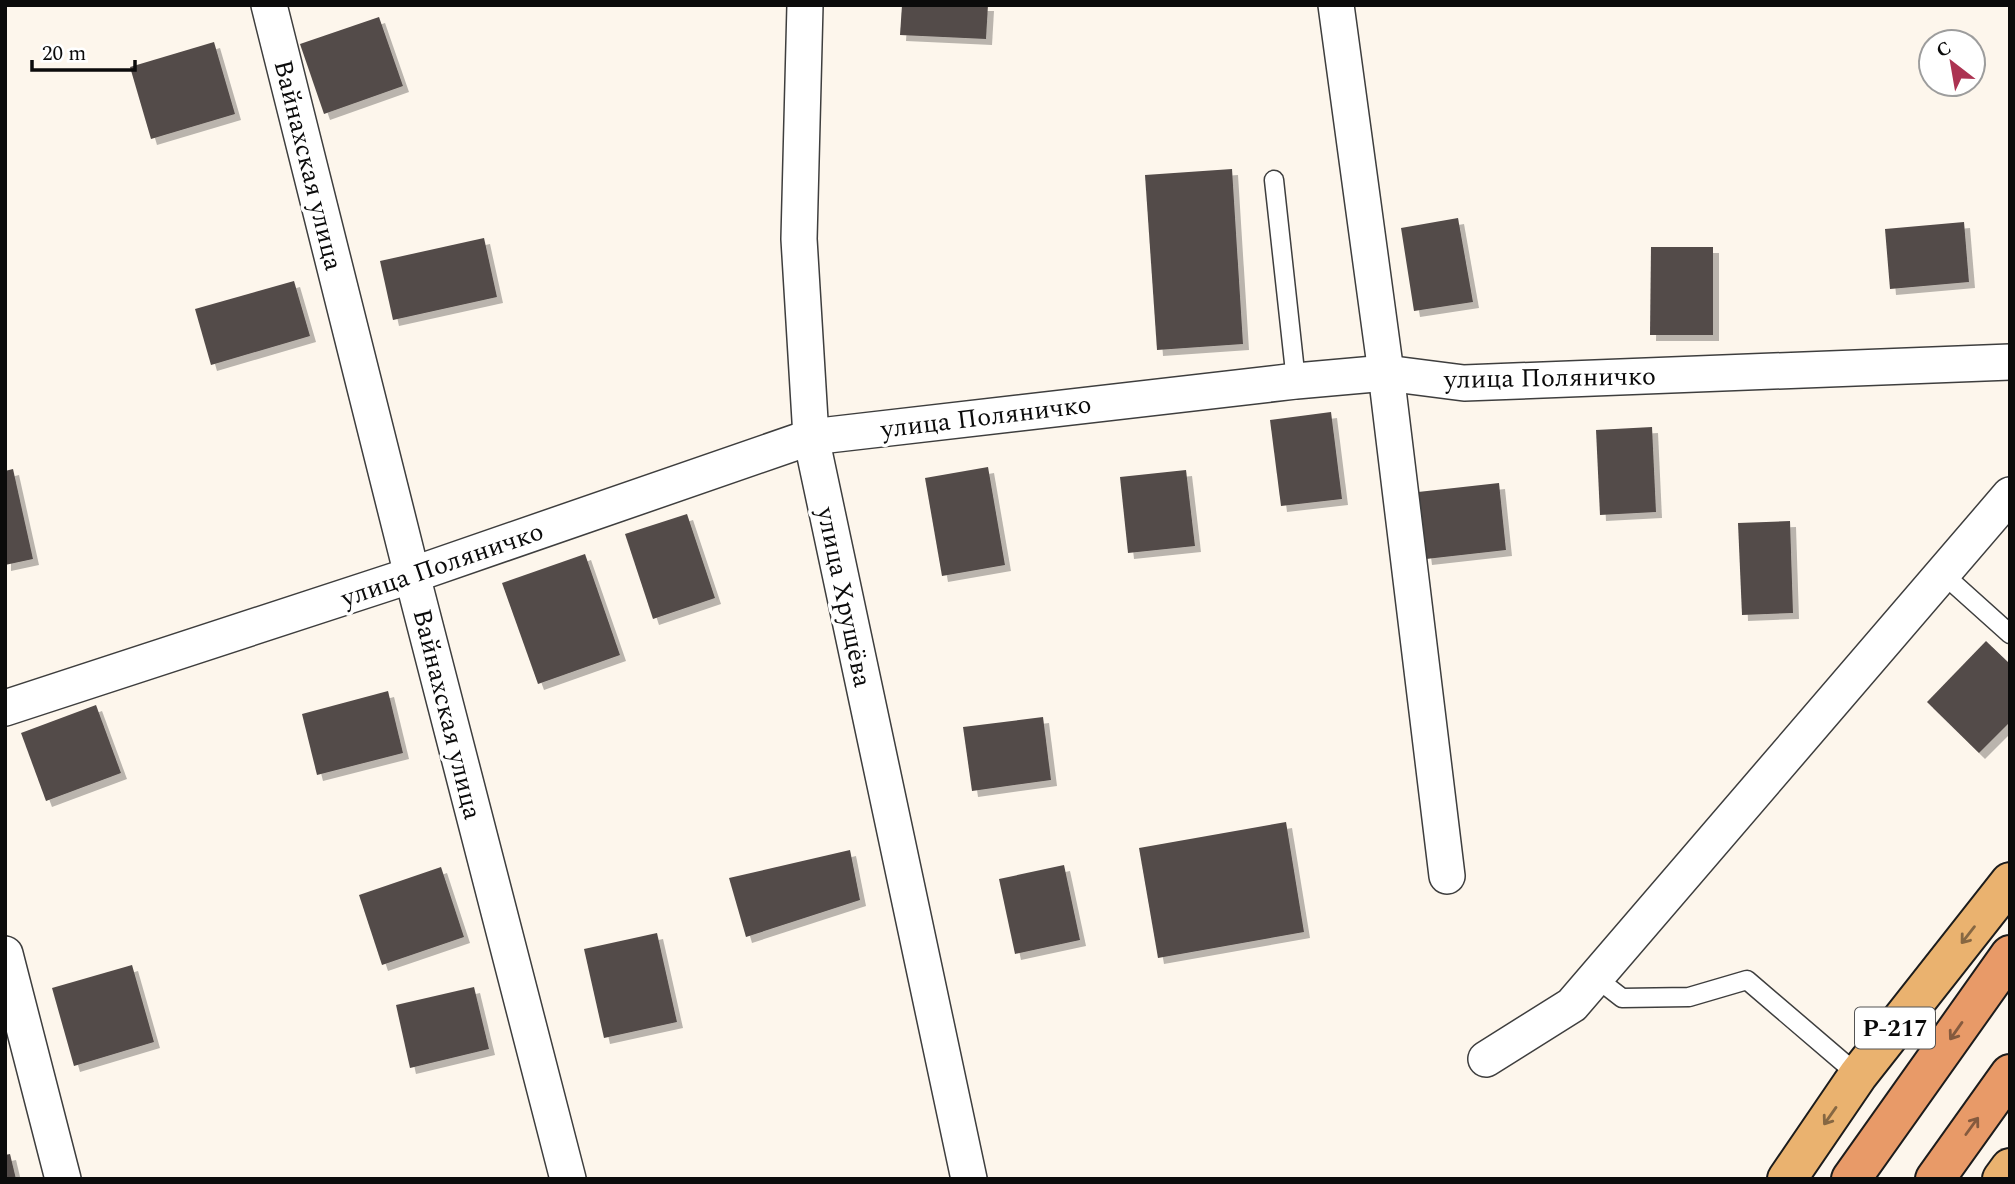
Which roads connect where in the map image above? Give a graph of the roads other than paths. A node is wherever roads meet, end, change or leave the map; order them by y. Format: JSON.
{"nodes":[{"id":1,"x":269,"y":5,"type":"edge"},
{"id":2,"x":805,"y":5,"type":"edge"},
{"id":3,"x":1336,"y":5,"type":"edge"},
{"id":4,"x":1274,"y":180,"type":"dead end"},
{"id":5,"x":2010,"y":362,"type":"edge"},
{"id":6,"x":1386,"y":373,"type":"junction"},
{"id":7,"x":1296,"y":381,"type":"junction"},
{"id":8,"x":811,"y":436,"type":"junction"},
{"id":9,"x":2010,"y":495,"type":"edge"},
{"id":10,"x":1942,"y":573,"type":"junction"},
{"id":11,"x":412,"y":575,"type":"junction"},
{"id":12,"x":2010,"y":634,"type":"edge"},
{"id":13,"x":5,"y":708,"type":"edge"},
{"id":14,"x":1447,"y":876,"type":"dead end"},
{"id":15,"x":2010,"y":882,"type":"edge"},
{"id":16,"x":5,"y":954,"type":"edge"},
{"id":17,"x":2010,"y":955,"type":"edge"},
{"id":18,"x":1595,"y":977,"type":"junction"},
{"id":19,"x":1486,"y":1059,"type":"dead end"},
{"id":20,"x":2010,"y":1074,"type":"edge"},
{"id":21,"x":1858,"y":1075,"type":"junction"},
{"id":22,"x":2010,"y":1168,"type":"edge"},
{"id":23,"x":63,"y":1179,"type":"edge"},
{"id":24,"x":568,"y":1179,"type":"edge"},
{"id":25,"x":969,"y":1179,"type":"edge"},
{"id":26,"x":1787,"y":1179,"type":"edge"},
{"id":27,"x":1851,"y":1179,"type":"edge"},
{"id":28,"x":1935,"y":1179,"type":"edge"},
{"id":29,"x":2002,"y":1179,"type":"edge"}],
"edges":[{"from":1,"to":11,"type":"street","name":"Вайнахская улица"},
{"from":2,"to":8,"type":"street","name":"улица Хрущёва"},
{"from":3,"to":6,"type":"street"},
{"from":4,"to":7,"type":"lane"},
{"from":5,"to":6,"type":"street","name":"улица Поляничко"},
{"from":6,"to":7,"type":"street","name":"улица Поляничко"},
{"from":6,"to":14,"type":"street"},
{"from":7,"to":8,"type":"street","name":"улица Поляничко"},
{"from":8,"to":11,"type":"street","name":"улица Поляничко"},
{"from":8,"to":25,"type":"street","name":"улица Хрущёва"},
{"from":9,"to":10,"type":"street"},
{"from":10,"to":12,"type":"lane"},
{"from":10,"to":18,"type":"street"},
{"from":11,"to":13,"type":"street","name":"улица Поляничко"},
{"from":11,"to":24,"type":"street","name":"Вайнахская улица"},
{"from":15,"to":21,"type":"main road","number":"Р-217","one_way":true},
{"from":16,"to":23,"type":"street"},
{"from":17,"to":27,"type":"highway","number":"Р-217","one_way":true},
{"from":18,"to":19,"type":"street"},
{"from":18,"to":21,"type":"lane"},
{"from":28,"to":20,"type":"highway","one_way":true},
{"from":21,"to":26,"type":"main road","number":"Р-217","one_way":true},
{"from":22,"to":29,"type":"main road"}]}
